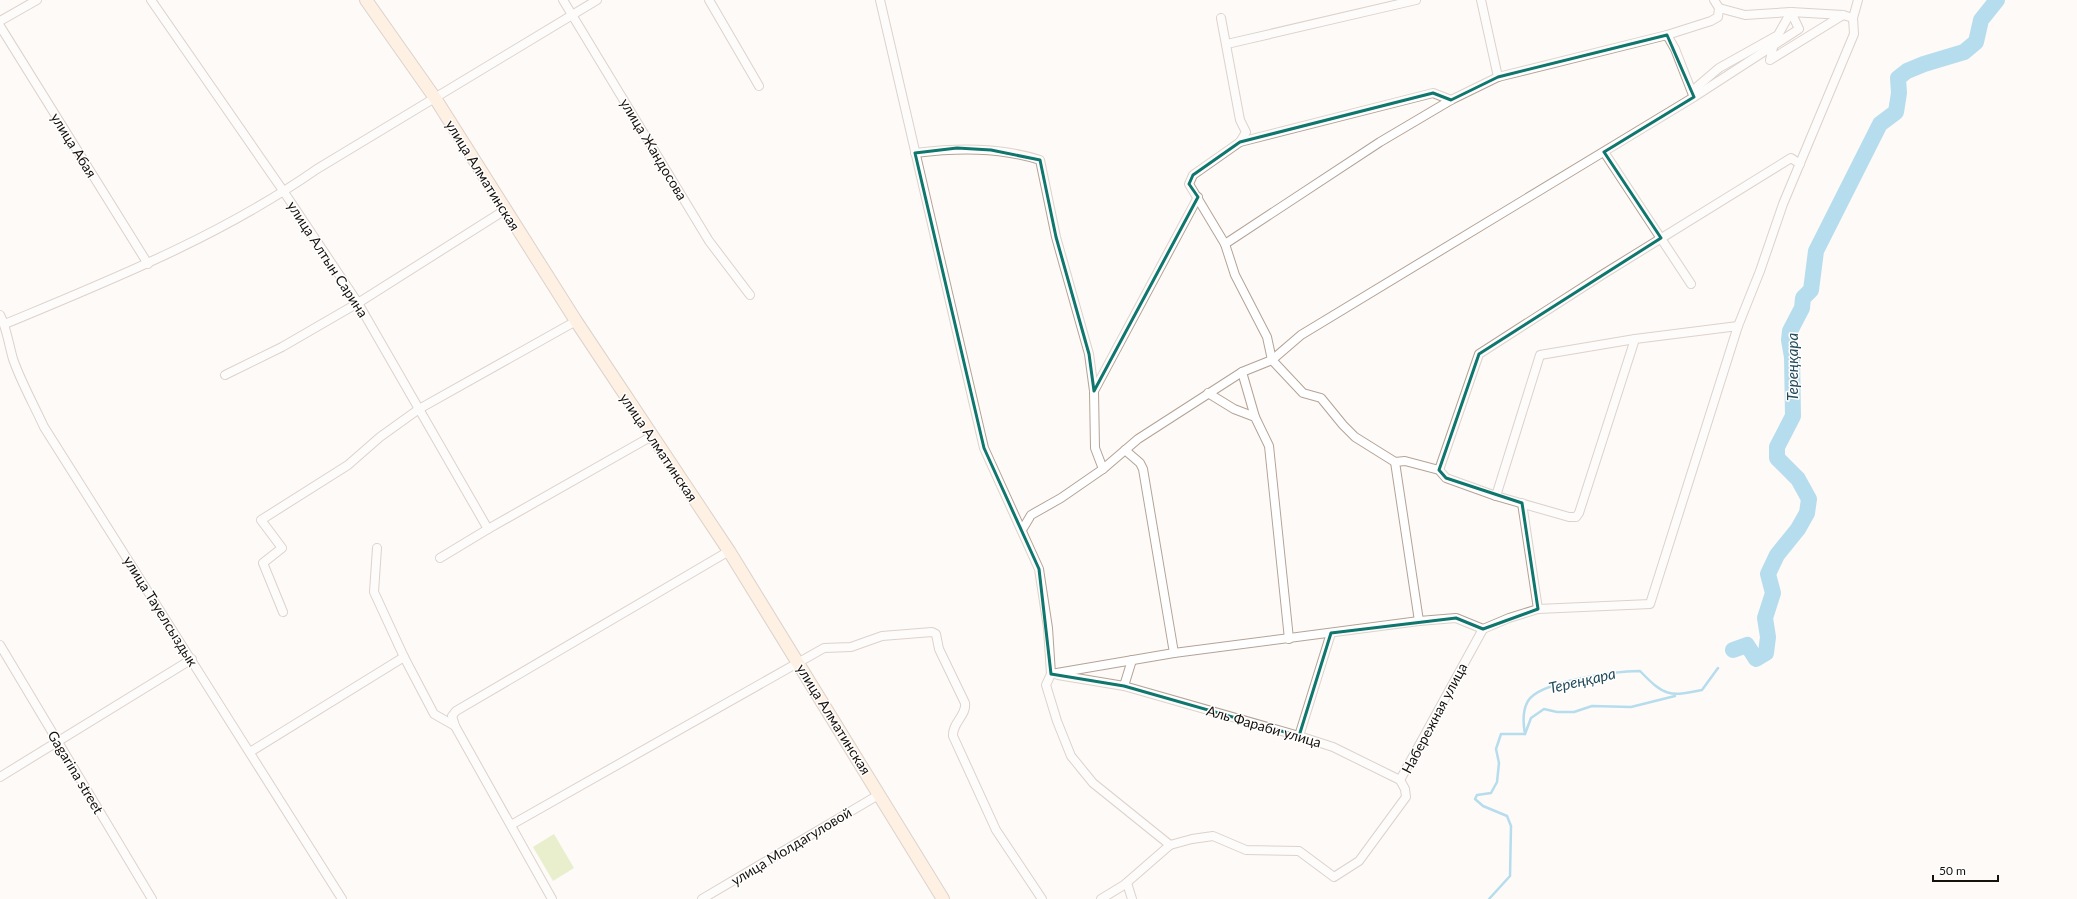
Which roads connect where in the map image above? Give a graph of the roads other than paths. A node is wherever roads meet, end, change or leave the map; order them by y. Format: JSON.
{"nodes":[{"id":1,"x":37,"y":0,"type":"edge"},
{"id":2,"x":151,"y":0,"type":"edge"},
{"id":3,"x":366,"y":0,"type":"edge"},
{"id":4,"x":563,"y":0,"type":"edge"},
{"id":5,"x":597,"y":0,"type":"edge"},
{"id":6,"x":709,"y":0,"type":"edge"},
{"id":7,"x":880,"y":0,"type":"edge"},
{"id":8,"x":1416,"y":0,"type":"edge"},
{"id":9,"x":1481,"y":0,"type":"edge"},
{"id":10,"x":1714,"y":0,"type":"edge"},
{"id":11,"x":1858,"y":0,"type":"edge"},
{"id":12,"x":1719,"y":8,"type":"junction"},
{"id":13,"x":1791,"y":12,"type":"junction"},
{"id":14,"x":573,"y":14,"type":"junction"},
{"id":15,"x":1843,"y":15,"type":"junction"},
{"id":16,"x":1221,"y":18,"type":"dead end"},
{"id":17,"x":1853,"y":18,"type":"junction"},
{"id":18,"x":0,"y":21,"type":"edge"},
{"id":19,"x":0,"y":26,"type":"edge"},
{"id":20,"x":1667,"y":35,"type":"junction"},
{"id":21,"x":1778,"y":35,"type":"junction"},
{"id":22,"x":1227,"y":44,"type":"junction"},
{"id":23,"x":1773,"y":46,"type":"junction"},
{"id":24,"x":1498,"y":77,"type":"junction"},
{"id":25,"x":759,"y":86,"type":"dead end"},
{"id":26,"x":1693,"y":94,"type":"junction"},
{"id":27,"x":435,"y":98,"type":"junction"},
{"id":28,"x":1451,"y":100,"type":"junction"},
{"id":29,"x":1240,"y":142,"type":"junction"},
{"id":30,"x":1604,"y":152,"type":"junction"},
{"id":31,"x":915,"y":153,"type":"junction"},
{"id":32,"x":1800,"y":164,"type":"junction"},
{"id":33,"x":284,"y":192,"type":"junction"},
{"id":34,"x":1198,"y":197,"type":"junction"},
{"id":35,"x":506,"y":210,"type":"junction"},
{"id":36,"x":1661,"y":238,"type":"junction"},
{"id":37,"x":1226,"y":244,"type":"junction"},
{"id":38,"x":148,"y":264,"type":"junction"},
{"id":39,"x":1691,"y":284,"type":"dead end"},
{"id":40,"x":750,"y":295,"type":"dead end"},
{"id":41,"x":358,"y":303,"type":"junction"},
{"id":42,"x":0,"y":315,"type":"edge"},
{"id":43,"x":576,"y":321,"type":"junction"},
{"id":44,"x":5,"y":324,"type":"junction"},
{"id":45,"x":1738,"y":326,"type":"junction"},
{"id":46,"x":1635,"y":339,"type":"junction"},
{"id":47,"x":1272,"y":360,"type":"junction"},
{"id":48,"x":1242,"y":372,"type":"junction"},
{"id":49,"x":225,"y":375,"type":"dead end"},
{"id":50,"x":1094,"y":391,"type":"junction"},
{"id":51,"x":1208,"y":393,"type":"junction"},
{"id":52,"x":419,"y":409,"type":"junction"},
{"id":53,"x":1255,"y":417,"type":"junction"},
{"id":54,"x":652,"y":436,"type":"junction"},
{"id":55,"x":1125,"y":450,"type":"junction"},
{"id":56,"x":1396,"y":462,"type":"junction"},
{"id":57,"x":1103,"y":469,"type":"junction"},
{"id":58,"x":1439,"y":470,"type":"junction"},
{"id":59,"x":1496,"y":496,"type":"junction"},
{"id":60,"x":1522,"y":503,"type":"junction"},
{"id":61,"x":488,"y":529,"type":"junction"},
{"id":62,"x":1022,"y":530,"type":"junction"},
{"id":63,"x":377,"y":548,"type":"dead end"},
{"id":64,"x":729,"y":551,"type":"junction"},
{"id":65,"x":440,"y":558,"type":"dead end"},
{"id":66,"x":1538,"y":609,"type":"junction"},
{"id":67,"x":282,"y":612,"type":"dead end"},
{"id":68,"x":1419,"y":622,"type":"junction"},
{"id":69,"x":1484,"y":629,"type":"junction"},
{"id":70,"x":1331,"y":633,"type":"junction"},
{"id":71,"x":1289,"y":639,"type":"junction"},
{"id":72,"x":0,"y":645,"type":"edge"},
{"id":73,"x":1174,"y":653,"type":"junction"},
{"id":74,"x":404,"y":657,"type":"junction"},
{"id":75,"x":192,"y":659,"type":"junction"},
{"id":76,"x":1132,"y":660,"type":"junction"},
{"id":77,"x":799,"y":663,"type":"junction"},
{"id":78,"x":1051,"y":674,"type":"junction"},
{"id":79,"x":1124,"y":686,"type":"junction"},
{"id":80,"x":455,"y":726,"type":"junction"},
{"id":81,"x":1299,"y":736,"type":"junction"},
{"id":82,"x":56,"y":741,"type":"junction"},
{"id":83,"x":250,"y":752,"type":"junction"},
{"id":84,"x":0,"y":777,"type":"edge"},
{"id":85,"x":1400,"y":780,"type":"junction"},
{"id":86,"x":880,"y":794,"type":"junction"},
{"id":87,"x":511,"y":825,"type":"junction"},
{"id":88,"x":1170,"y":845,"type":"junction"},
{"id":89,"x":1127,"y":883,"type":"junction"},
{"id":90,"x":152,"y":899,"type":"edge"},
{"id":91,"x":342,"y":899,"type":"edge"},
{"id":92,"x":552,"y":899,"type":"edge"},
{"id":93,"x":702,"y":899,"type":"edge"},
{"id":94,"x":943,"y":899,"type":"edge"},
{"id":95,"x":1042,"y":899,"type":"edge"},
{"id":96,"x":1100,"y":899,"type":"edge"},
{"id":97,"x":1132,"y":899,"type":"edge"}],
"edges":[{"from":1,"to":18,"type":"street"},
{"from":2,"to":33,"type":"street","name":"улица Алтын Сарина"},
{"from":3,"to":27,"type":"street","name":"улица Алматинская"},
{"from":4,"to":14,"type":"street","name":"улица Жандосова"},
{"from":5,"to":14,"type":"street"},
{"from":6,"to":25,"type":"street"},
{"from":7,"to":31,"type":"street"},
{"from":8,"to":22,"type":"street"},
{"from":9,"to":24,"type":"street"},
{"from":10,"to":12,"type":"street"},
{"from":11,"to":17,"type":"street"},
{"from":12,"to":13,"type":"street"},
{"from":12,"to":20,"type":"street"},
{"from":13,"to":15,"type":"street"},
{"from":13,"to":21,"type":"street"},
{"from":13,"to":23,"type":"street"},
{"from":14,"to":27,"type":"street"},
{"from":14,"to":40,"type":"street","name":"улица Жандосова"},
{"from":15,"to":17,"type":"street"},
{"from":15,"to":23,"type":"street"},
{"from":16,"to":22,"type":"street"},
{"from":17,"to":32,"type":"street"},
{"from":19,"to":38,"type":"street","name":"улица Абая"},
{"from":20,"to":24,"type":"street"},
{"from":20,"to":26,"type":"street"},
{"from":21,"to":23,"type":"street"},
{"from":21,"to":26,"type":"street"},
{"from":22,"to":29,"type":"street"},
{"from":23,"to":26,"type":"street"},
{"from":24,"to":28,"type":"street"},
{"from":26,"to":30,"type":"street"},
{"from":27,"to":33,"type":"street"},
{"from":27,"to":35,"type":"street","name":"улица Алматинская"},
{"from":28,"to":29,"type":"street"},
{"from":28,"to":37,"type":"street"},
{"from":29,"to":34,"type":"street"},
{"from":30,"to":36,"type":"street"},
{"from":30,"to":47,"type":"street"},
{"from":31,"to":50,"type":"street"},
{"from":31,"to":62,"type":"street"},
{"from":32,"to":36,"type":"street"},
{"from":32,"to":45,"type":"street"},
{"from":33,"to":38,"type":"street"},
{"from":33,"to":41,"type":"street","name":"улица Алтын Сарина"},
{"from":34,"to":37,"type":"street"},
{"from":34,"to":50,"type":"street"},
{"from":35,"to":41,"type":"street"},
{"from":35,"to":43,"type":"street","name":"улица Алматинская"},
{"from":36,"to":39,"type":"street"},
{"from":36,"to":58,"type":"street"},
{"from":37,"to":47,"type":"street"},
{"from":38,"to":44,"type":"street"},
{"from":41,"to":49,"type":"street"},
{"from":41,"to":52,"type":"street","name":"улица Алтын Сарина"},
{"from":42,"to":44,"type":"street","name":"улица Тауелсыздык"},
{"from":43,"to":52,"type":"street"},
{"from":43,"to":54,"type":"street","name":"улица Алматинская"},
{"from":44,"to":75,"type":"street","name":"улица Тауелсыздык"},
{"from":45,"to":46,"type":"street"},
{"from":45,"to":66,"type":"street"},
{"from":46,"to":59,"type":"street"},
{"from":46,"to":60,"type":"street"},
{"from":47,"to":48,"type":"street"},
{"from":47,"to":56,"type":"street"},
{"from":48,"to":51,"type":"street"},
{"from":48,"to":53,"type":"street"},
{"from":50,"to":57,"type":"street"},
{"from":51,"to":53,"type":"street"},
{"from":51,"to":55,"type":"street"},
{"from":52,"to":61,"type":"street","name":"улица Алтын Сарина"},
{"from":52,"to":67,"type":"street"},
{"from":53,"to":71,"type":"street"},
{"from":54,"to":61,"type":"street"},
{"from":54,"to":64,"type":"street","name":"улица Алматинская"},
{"from":55,"to":57,"type":"street"},
{"from":55,"to":73,"type":"street"},
{"from":56,"to":58,"type":"street"},
{"from":56,"to":68,"type":"street"},
{"from":57,"to":62,"type":"street"},
{"from":58,"to":59,"type":"street"},
{"from":59,"to":60,"type":"street"},
{"from":60,"to":66,"type":"street"},
{"from":61,"to":65,"type":"street"},
{"from":62,"to":78,"type":"street"},
{"from":63,"to":74,"type":"street"},
{"from":64,"to":77,"type":"street","name":"улица Алматинская"},
{"from":64,"to":80,"type":"street"},
{"from":66,"to":69,"type":"street"},
{"from":68,"to":69,"type":"street"},
{"from":68,"to":70,"type":"street"},
{"from":69,"to":85,"type":"street","name":"Набережная улица"},
{"from":70,"to":71,"type":"street"},
{"from":70,"to":81,"type":"street"},
{"from":71,"to":73,"type":"street"},
{"from":72,"to":82,"type":"street","name":"Gagarina street"},
{"from":73,"to":76,"type":"street"},
{"from":74,"to":80,"type":"street"},
{"from":74,"to":83,"type":"street"},
{"from":75,"to":82,"type":"street"},
{"from":75,"to":83,"type":"street","name":"улица Тауелсыздык"},
{"from":76,"to":78,"type":"street"},
{"from":76,"to":79,"type":"street"},
{"from":77,"to":86,"type":"street","name":"улица Алматинская"},
{"from":77,"to":87,"type":"street"},
{"from":77,"to":95,"type":"street"},
{"from":78,"to":79,"type":"street","name":"Аль Фараби улица"},
{"from":78,"to":88,"type":"street"},
{"from":79,"to":81,"type":"street","name":"Аль Фараби улица"},
{"from":80,"to":87,"type":"street"},
{"from":81,"to":85,"type":"street","name":"Аль Фараби улица"},
{"from":82,"to":84,"type":"street"},
{"from":82,"to":90,"type":"street","name":"Gagarina street"},
{"from":83,"to":91,"type":"street","name":"улица Тауелсыздык"},
{"from":85,"to":88,"type":"street","name":"Набережная улица"},
{"from":86,"to":93,"type":"street","name":"улица Молдагуловой"},
{"from":86,"to":94,"type":"street","name":"улица Алматинская"},
{"from":87,"to":92,"type":"street"},
{"from":88,"to":89,"type":"street","name":"Набережная улица"},
{"from":89,"to":96,"type":"street","name":"Набережная улица"},
{"from":89,"to":97,"type":"street"}]}
